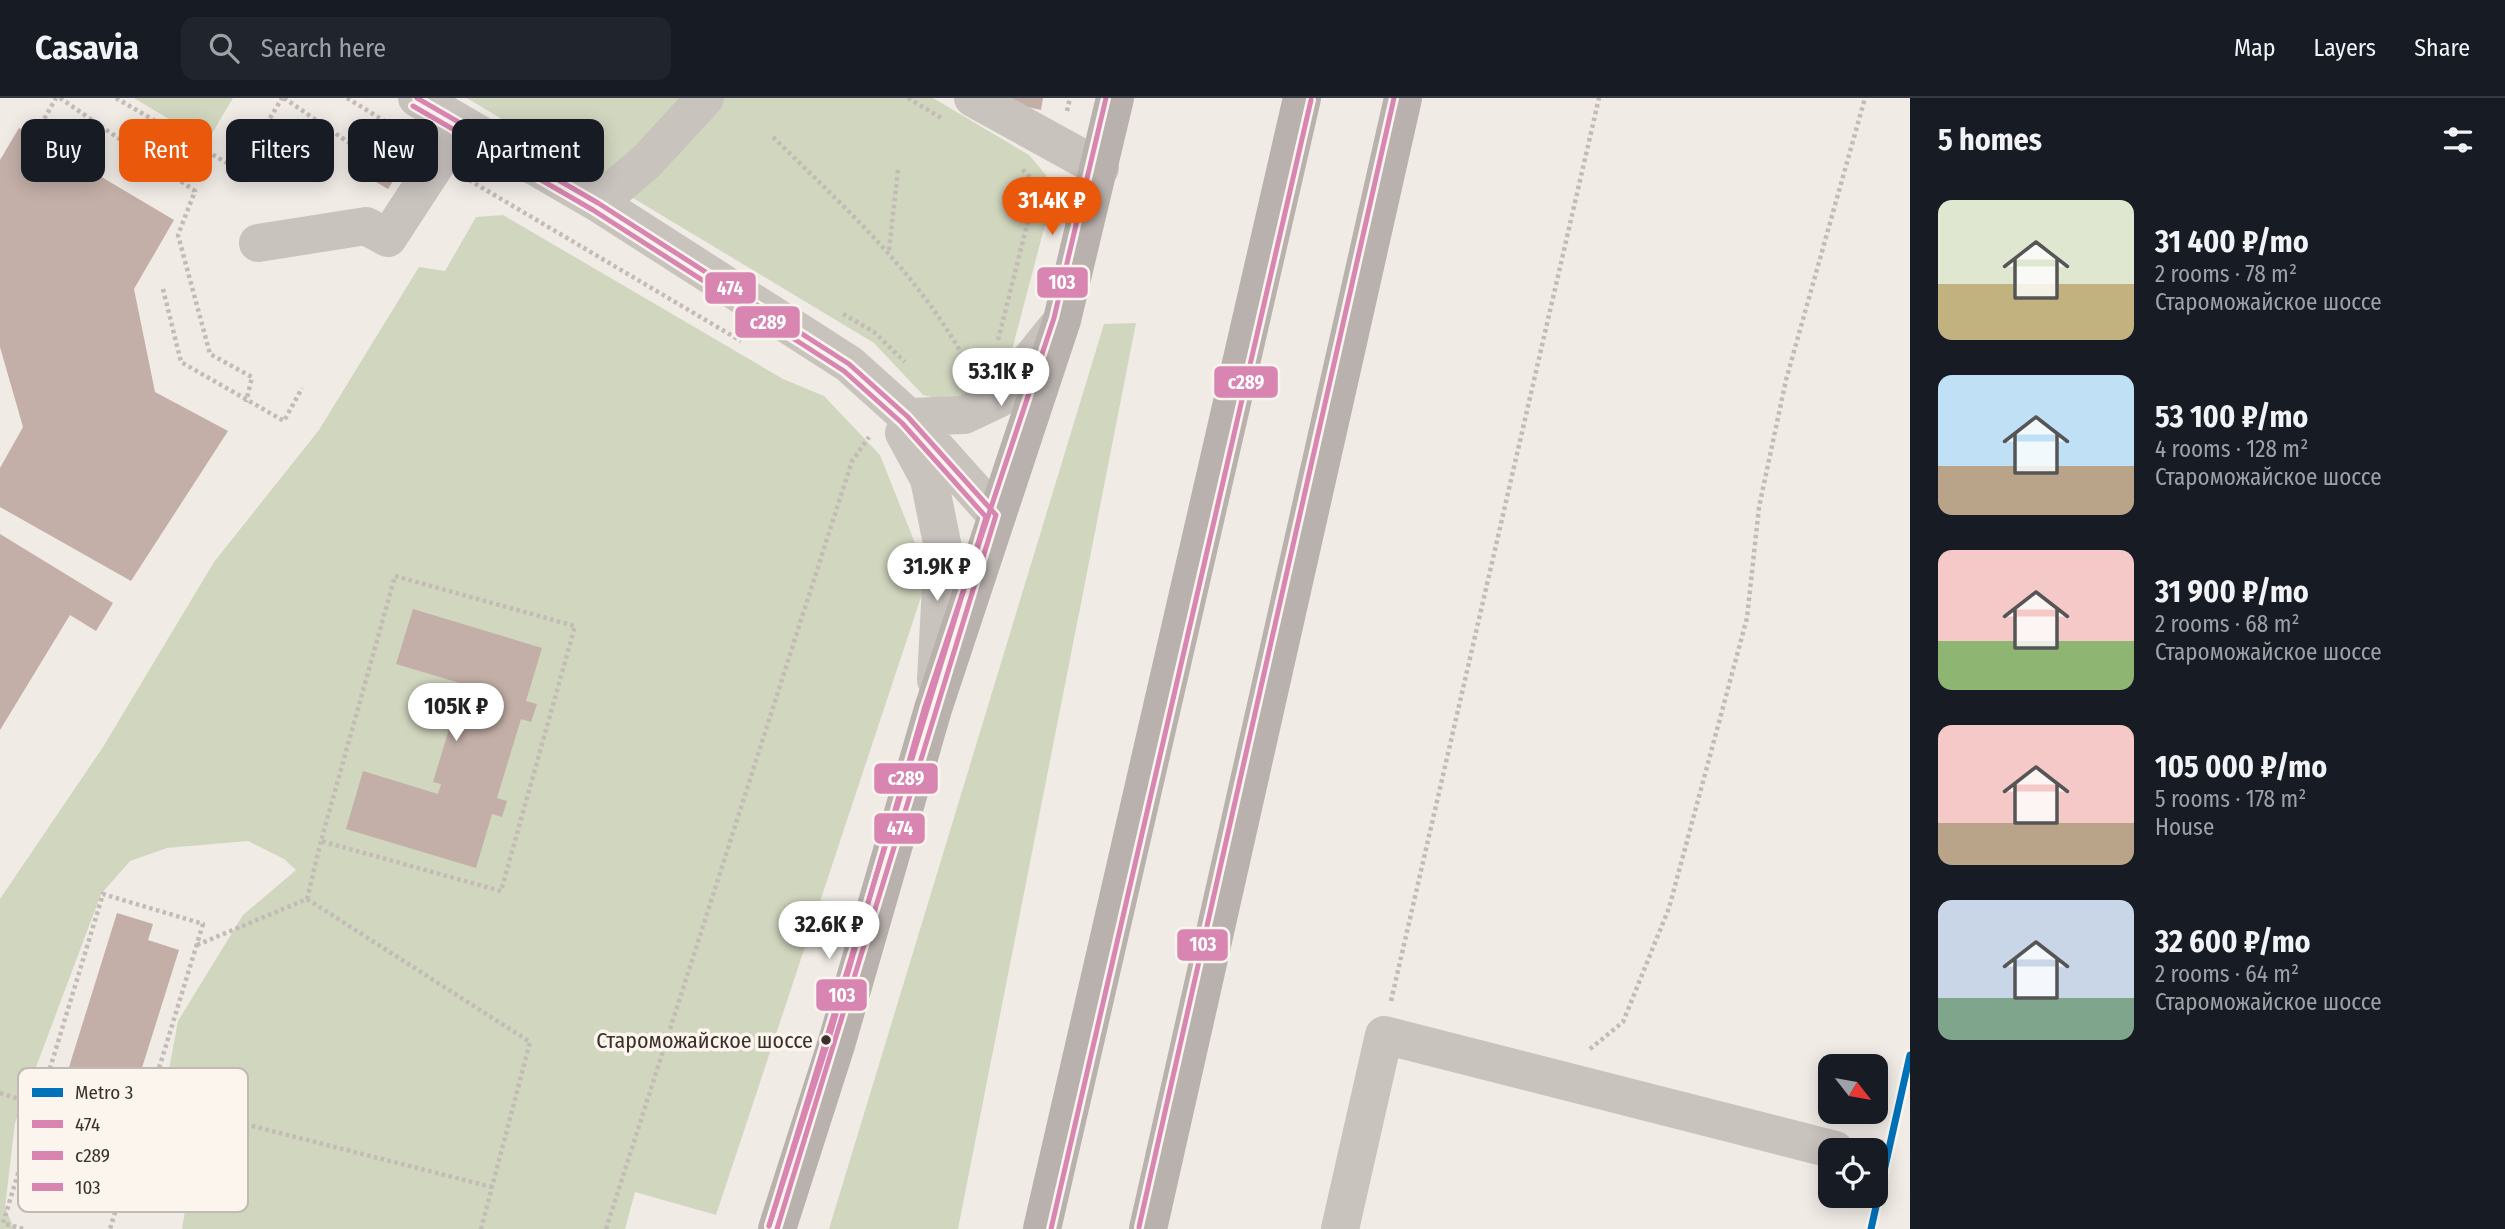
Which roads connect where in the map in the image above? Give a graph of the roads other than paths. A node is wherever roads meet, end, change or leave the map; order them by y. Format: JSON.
{"nodes":[{"id":1,"x":705,"y":98,"type":"edge"},
{"id":2,"x":1115,"y":98,"type":"edge"},
{"id":3,"x":1302,"y":98,"type":"edge"},
{"id":4,"x":1404,"y":98,"type":"edge"},
{"id":5,"x":405,"y":112,"type":"edge"},
{"id":6,"x":964,"y":112,"type":"edge"},
{"id":7,"x":451,"y":141,"type":"junction"},
{"id":8,"x":1100,"y":168,"type":"junction"},
{"id":9,"x":598,"y":203,"type":"junction"},
{"id":10,"x":258,"y":243,"type":"dead end"},
{"id":11,"x":1062,"y":320,"type":"junction"},
{"id":12,"x":899,"y":391,"type":"junction"},
{"id":13,"x":996,"y":516,"type":"junction"},
{"id":14,"x":933,"y":709,"type":"junction"},
{"id":15,"x":1818,"y":1146,"type":"edge"},
{"id":16,"x":778,"y":1229,"type":"edge"},
{"id":17,"x":1042,"y":1229,"type":"edge"},
{"id":18,"x":1148,"y":1229,"type":"edge"},
{"id":19,"x":1340,"y":1229,"type":"edge"}],
"edges":[{"from":1,"to":9,"type":"street"},
{"from":2,"to":8,"type":"main road"},
{"from":3,"to":17,"type":"main road"},
{"from":4,"to":18,"type":"main road"},
{"from":5,"to":7,"type":"street"},
{"from":6,"to":8,"type":"street"},
{"from":7,"to":9,"type":"street"},
{"from":7,"to":10,"type":"street"},
{"from":8,"to":11,"type":"main road"},
{"from":9,"to":12,"type":"street"},
{"from":11,"to":12,"type":"street"},
{"from":11,"to":13,"type":"main road"},
{"from":12,"to":13,"type":"street"},
{"from":12,"to":14,"type":"street"},
{"from":13,"to":14,"type":"main road"},
{"from":14,"to":16,"type":"main road"},
{"from":15,"to":19,"type":"street"}]}
